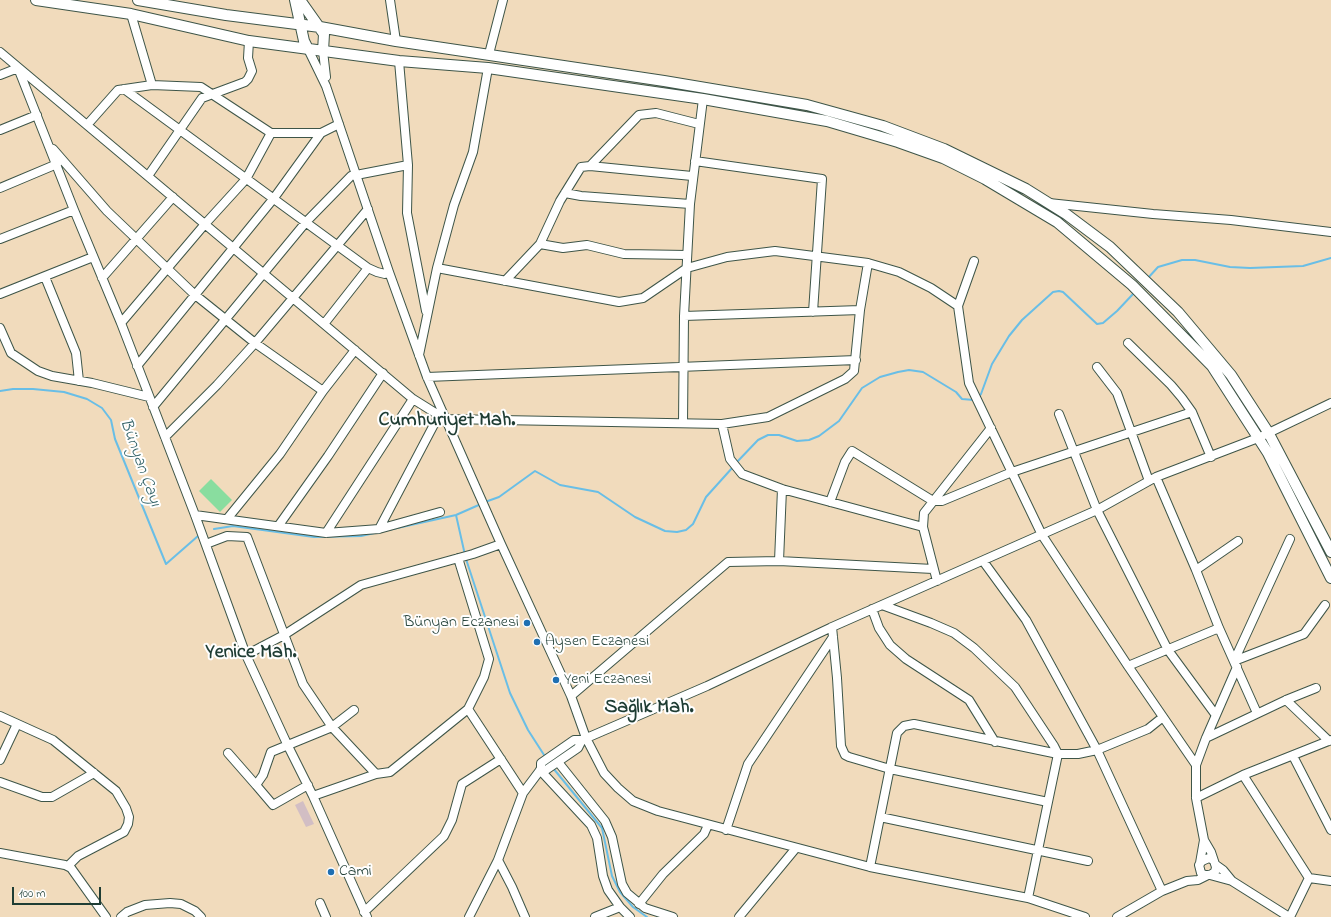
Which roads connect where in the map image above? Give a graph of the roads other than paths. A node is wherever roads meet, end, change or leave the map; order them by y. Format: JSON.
{"nodes":[{"id":1,"x":36,"y":0,"type":"edge"},
{"id":2,"x":138,"y":0,"type":"edge"},
{"id":3,"x":296,"y":0,"type":"edge"},
{"id":4,"x":300,"y":0,"type":"edge"},
{"id":5,"x":390,"y":0,"type":"edge"},
{"id":6,"x":503,"y":0,"type":"edge"},
{"id":7,"x":131,"y":14,"type":"junction"},
{"id":8,"x":300,"y":24,"type":"junction"},
{"id":9,"x":320,"y":27,"type":"junction"},
{"id":10,"x":249,"y":41,"type":"junction"},
{"id":11,"x":396,"y":41,"type":"junction"},
{"id":12,"x":308,"y":49,"type":"junction"},
{"id":13,"x":323,"y":51,"type":"junction"},
{"id":14,"x":0,"y":52,"type":"edge"},
{"id":15,"x":489,"y":54,"type":"junction"},
{"id":16,"x":399,"y":61,"type":"junction"},
{"id":17,"x":18,"y":68,"type":"junction"},
{"id":18,"x":488,"y":68,"type":"junction"},
{"id":19,"x":0,"y":74,"type":"edge"},
{"id":20,"x":152,"y":85,"type":"junction"},
{"id":21,"x":326,"y":86,"type":"junction"},
{"id":22,"x":124,"y":89,"type":"junction"},
{"id":23,"x":213,"y":94,"type":"junction"},
{"id":24,"x":703,"y":99,"type":"junction"},
{"id":25,"x":37,"y":116,"type":"junction"},
{"id":26,"x":340,"y":124,"type":"junction"},
{"id":27,"x":700,"y":124,"type":"junction"},
{"id":28,"x":87,"y":125,"type":"junction"},
{"id":29,"x":180,"y":129,"type":"junction"},
{"id":30,"x":0,"y":130,"type":"edge"},
{"id":31,"x":321,"y":132,"type":"junction"},
{"id":32,"x":271,"y":133,"type":"junction"},
{"id":33,"x":50,"y":145,"type":"junction"},
{"id":34,"x":695,"y":161,"type":"junction"},
{"id":35,"x":57,"y":164,"type":"junction"},
{"id":36,"x":408,"y":165,"type":"junction"},
{"id":37,"x":590,"y":166,"type":"junction"},
{"id":38,"x":356,"y":174,"type":"junction"},
{"id":39,"x":148,"y":176,"type":"junction"},
{"id":40,"x":692,"y":176,"type":"junction"},
{"id":41,"x":246,"y":179,"type":"junction"},
{"id":42,"x":0,"y":188,"type":"edge"},
{"id":43,"x":565,"y":193,"type":"junction"},
{"id":44,"x":173,"y":196,"type":"junction"},
{"id":45,"x":274,"y":198,"type":"junction"},
{"id":46,"x":1048,"y":203,"type":"junction"},
{"id":47,"x":690,"y":204,"type":"junction"},
{"id":48,"x":368,"y":208,"type":"junction"},
{"id":49,"x":74,"y":210,"type":"junction"},
{"id":50,"x":306,"y":222,"type":"junction"},
{"id":51,"x":205,"y":224,"type":"junction"},
{"id":52,"x":1331,"y":232,"type":"edge"},
{"id":53,"x":0,"y":239,"type":"edge"},
{"id":54,"x":137,"y":239,"type":"junction"},
{"id":55,"x":540,"y":244,"type":"junction"},
{"id":56,"x":337,"y":246,"type":"junction"},
{"id":57,"x":234,"y":248,"type":"junction"},
{"id":58,"x":687,"y":255,"type":"junction"},
{"id":59,"x":816,"y":255,"type":"junction"},
{"id":60,"x":93,"y":257,"type":"junction"},
{"id":61,"x":974,"y":261,"type":"dead end"},
{"id":62,"x":868,"y":263,"type":"junction"},
{"id":63,"x":368,"y":268,"type":"junction"},
{"id":64,"x":437,"y":268,"type":"junction"},
{"id":65,"x":687,"y":268,"type":"junction"},
{"id":66,"x":167,"y":269,"type":"junction"},
{"id":67,"x":389,"y":272,"type":"junction"},
{"id":68,"x":263,"y":273,"type":"junction"},
{"id":69,"x":45,"y":277,"type":"junction"},
{"id":70,"x":102,"y":278,"type":"junction"},
{"id":71,"x":505,"y":281,"type":"junction"},
{"id":72,"x":0,"y":294,"type":"edge"},
{"id":73,"x":194,"y":294,"type":"junction"},
{"id":74,"x":293,"y":299,"type":"junction"},
{"id":75,"x":958,"y":306,"type":"junction"},
{"id":76,"x":860,"y":310,"type":"junction"},
{"id":77,"x":813,"y":312,"type":"junction"},
{"id":78,"x":427,"y":314,"type":"junction"},
{"id":79,"x":684,"y":316,"type":"junction"},
{"id":80,"x":226,"y":320,"type":"junction"},
{"id":81,"x":121,"y":323,"type":"junction"},
{"id":82,"x":324,"y":324,"type":"junction"},
{"id":83,"x":0,"y":328,"type":"edge"},
{"id":84,"x":255,"y":343,"type":"junction"},
{"id":85,"x":1128,"y":343,"type":"dead end"},
{"id":86,"x":355,"y":350,"type":"junction"},
{"id":87,"x":419,"y":356,"type":"junction"},
{"id":88,"x":856,"y":360,"type":"junction"},
{"id":89,"x":137,"y":366,"type":"junction"},
{"id":90,"x":1096,"y":367,"type":"dead end"},
{"id":91,"x":683,"y":368,"type":"junction"},
{"id":92,"x":383,"y":373,"type":"junction"},
{"id":93,"x":427,"y":377,"type":"junction"},
{"id":94,"x":79,"y":381,"type":"junction"},
{"id":95,"x":322,"y":391,"type":"junction"},
{"id":96,"x":149,"y":397,"type":"junction"},
{"id":97,"x":413,"y":399,"type":"junction"},
{"id":98,"x":1331,"y":403,"type":"edge"},
{"id":99,"x":153,"y":407,"type":"junction"},
{"id":100,"x":1192,"y":412,"type":"junction"},
{"id":101,"x":1059,"y":414,"type":"dead end"},
{"id":102,"x":442,"y":417,"type":"junction"},
{"id":103,"x":683,"y":423,"type":"junction"},
{"id":104,"x":722,"y":424,"type":"junction"},
{"id":105,"x":991,"y":428,"type":"junction"},
{"id":106,"x":1131,"y":432,"type":"junction"},
{"id":107,"x":1268,"y":432,"type":"junction"},
{"id":108,"x":164,"y":437,"type":"junction"},
{"id":109,"x":1258,"y":438,"type":"junction"},
{"id":110,"x":1072,"y":452,"type":"junction"},
{"id":111,"x":1211,"y":457,"type":"junction"},
{"id":112,"x":1012,"y":472,"type":"junction"},
{"id":113,"x":1153,"y":479,"type":"junction"},
{"id":114,"x":782,"y":490,"type":"junction"},
{"id":115,"x":933,"y":501,"type":"junction"},
{"id":116,"x":830,"y":502,"type":"junction"},
{"id":117,"x":1097,"y":510,"type":"junction"},
{"id":118,"x":440,"y":512,"type":"dead end"},
{"id":119,"x":195,"y":514,"type":"junction"},
{"id":120,"x":227,"y":519,"type":"junction"},
{"id":121,"x":279,"y":525,"type":"junction"},
{"id":122,"x":923,"y":527,"type":"junction"},
{"id":123,"x":379,"y":529,"type":"junction"},
{"id":124,"x":326,"y":533,"type":"junction"},
{"id":125,"x":1042,"y":535,"type":"junction"},
{"id":126,"x":1290,"y":539,"type":"dead end"},
{"id":127,"x":1238,"y":541,"type":"dead end"},
{"id":128,"x":206,"y":543,"type":"junction"},
{"id":129,"x":501,"y":544,"type":"junction"},
{"id":130,"x":1331,"y":552,"type":"edge"},
{"id":131,"x":459,"y":558,"type":"junction"},
{"id":132,"x":779,"y":561,"type":"junction"},
{"id":133,"x":983,"y":561,"type":"junction"},
{"id":134,"x":934,"y":568,"type":"junction"},
{"id":135,"x":1196,"y":570,"type":"junction"},
{"id":136,"x":1331,"y":578,"type":"edge"},
{"id":137,"x":936,"y":581,"type":"junction"},
{"id":138,"x":882,"y":605,"type":"junction"},
{"id":139,"x":1325,"y":605,"type":"dead end"},
{"id":140,"x":872,"y":609,"type":"junction"},
{"id":141,"x":832,"y":627,"type":"junction"},
{"id":142,"x":1218,"y":628,"type":"junction"},
{"id":143,"x":284,"y":635,"type":"junction"},
{"id":144,"x":833,"y":637,"type":"junction"},
{"id":145,"x":1168,"y":650,"type":"junction"},
{"id":146,"x":246,"y":655,"type":"junction"},
{"id":147,"x":1235,"y":664,"type":"junction"},
{"id":148,"x":1128,"y":666,"type":"junction"},
{"id":149,"x":1316,"y":688,"type":"dead end"},
{"id":150,"x":571,"y":696,"type":"junction"},
{"id":151,"x":1286,"y":700,"type":"junction"},
{"id":152,"x":468,"y":709,"type":"junction"},
{"id":153,"x":354,"y":710,"type":"dead end"},
{"id":154,"x":1258,"y":713,"type":"junction"},
{"id":155,"x":1215,"y":714,"type":"junction"},
{"id":156,"x":0,"y":716,"type":"edge"},
{"id":157,"x":1163,"y":717,"type":"junction"},
{"id":158,"x":17,"y":724,"type":"junction"},
{"id":159,"x":332,"y":727,"type":"junction"},
{"id":160,"x":1206,"y":738,"type":"junction"},
{"id":161,"x":584,"y":739,"type":"junction"},
{"id":162,"x":1330,"y":741,"type":"edge"},
{"id":163,"x":995,"y":742,"type":"junction"},
{"id":164,"x":288,"y":746,"type":"junction"},
{"id":165,"x":1097,"y":750,"type":"junction"},
{"id":166,"x":228,"y":753,"type":"dead end"},
{"id":167,"x":1058,"y":754,"type":"junction"},
{"id":168,"x":1292,"y":756,"type":"junction"},
{"id":169,"x":501,"y":759,"type":"junction"},
{"id":170,"x":0,"y":760,"type":"edge"},
{"id":171,"x":557,"y":763,"type":"junction"},
{"id":172,"x":1196,"y":765,"type":"junction"},
{"id":173,"x":542,"y":768,"type":"junction"},
{"id":174,"x":890,"y":769,"type":"junction"},
{"id":175,"x":94,"y":773,"type":"junction"},
{"id":176,"x":376,"y":774,"type":"junction"},
{"id":177,"x":1243,"y":775,"type":"junction"},
{"id":178,"x":0,"y":782,"type":"edge"},
{"id":179,"x":256,"y":785,"type":"junction"},
{"id":180,"x":308,"y":785,"type":"junction"},
{"id":181,"x":523,"y":793,"type":"junction"},
{"id":182,"x":313,"y":796,"type":"junction"},
{"id":183,"x":1196,"y":798,"type":"junction"},
{"id":184,"x":1048,"y":802,"type":"junction"},
{"id":185,"x":880,"y":817,"type":"junction"},
{"id":186,"x":708,"y":825,"type":"junction"},
{"id":187,"x":726,"y":830,"type":"junction"},
{"id":188,"x":1331,"y":830,"type":"edge"},
{"id":189,"x":1204,"y":840,"type":"junction"},
{"id":190,"x":796,"y":848,"type":"junction"},
{"id":191,"x":1037,"y":850,"type":"junction"},
{"id":192,"x":0,"y":853,"type":"edge"},
{"id":193,"x":498,"y":860,"type":"junction"},
{"id":194,"x":1088,"y":861,"type":"dead end"},
{"id":195,"x":1215,"y":863,"type":"junction"},
{"id":196,"x":1200,"y":865,"type":"junction"},
{"id":197,"x":68,"y":866,"type":"junction"},
{"id":198,"x":870,"y":868,"type":"junction"},
{"id":199,"x":1209,"y":875,"type":"junction"},
{"id":200,"x":1309,"y":878,"type":"junction"},
{"id":201,"x":1187,"y":881,"type":"junction"},
{"id":202,"x":1232,"y":881,"type":"junction"},
{"id":203,"x":1331,"y":881,"type":"edge"},
{"id":204,"x":1162,"y":891,"type":"junction"},
{"id":205,"x":1028,"y":898,"type":"junction"},
{"id":206,"x":320,"y":903,"type":"dead end"},
{"id":207,"x":638,"y":904,"type":"junction"},
{"id":208,"x":620,"y":907,"type":"junction"},
{"id":209,"x":365,"y":914,"type":"edge"},
{"id":210,"x":106,"y":917,"type":"edge"},
{"id":211,"x":121,"y":917,"type":"edge"},
{"id":212,"x":201,"y":917,"type":"edge"},
{"id":213,"x":326,"y":917,"type":"edge"},
{"id":214,"x":469,"y":917,"type":"edge"},
{"id":215,"x":525,"y":917,"type":"edge"},
{"id":216,"x":594,"y":917,"type":"edge"},
{"id":217,"x":630,"y":917,"type":"edge"},
{"id":218,"x":673,"y":917,"type":"edge"},
{"id":219,"x":740,"y":917,"type":"edge"},
{"id":220,"x":1085,"y":917,"type":"edge"},
{"id":221,"x":1117,"y":917,"type":"edge"},
{"id":222,"x":1290,"y":917,"type":"edge"}],
"edges":[{"from":1,"to":7,"type":"main road"},
{"from":2,"to":8,"type":"main road"},
{"from":3,"to":8,"type":"main road"},
{"from":4,"to":9,"type":"main road"},
{"from":5,"to":11,"type":"street"},
{"from":6,"to":15,"type":"street"},
{"from":7,"to":10,"type":"main road"},
{"from":7,"to":20,"type":"street"},
{"from":8,"to":9,"type":"main road"},
{"from":8,"to":12,"type":"main road"},
{"from":9,"to":11,"type":"main road"},
{"from":9,"to":13,"type":"main road"},
{"from":10,"to":12,"type":"main road"},
{"from":10,"to":23,"type":"street"},
{"from":11,"to":15,"type":"main road"},
{"from":12,"to":13,"type":"main road"},
{"from":12,"to":21,"type":"street"},
{"from":13,"to":16,"type":"main road"},
{"from":13,"to":21,"type":"street"},
{"from":14,"to":17,"type":"street"},
{"from":15,"to":46,"type":"main road"},
{"from":16,"to":18,"type":"main road"},
{"from":16,"to":36,"type":"street"},
{"from":17,"to":19,"type":"street"},
{"from":17,"to":25,"type":"street"},
{"from":17,"to":28,"type":"street"},
{"from":18,"to":24,"type":"main road"},
{"from":18,"to":64,"type":"street"},
{"from":20,"to":22,"type":"street"},
{"from":20,"to":23,"type":"street"},
{"from":21,"to":26,"type":"street"},
{"from":22,"to":28,"type":"street"},
{"from":22,"to":29,"type":"street"},
{"from":23,"to":29,"type":"street"},
{"from":23,"to":32,"type":"street"},
{"from":24,"to":27,"type":"street"},
{"from":24,"to":109,"type":"main road"},
{"from":25,"to":30,"type":"street"},
{"from":25,"to":33,"type":"street"},
{"from":26,"to":31,"type":"street"},
{"from":26,"to":38,"type":"street"},
{"from":27,"to":34,"type":"street"},
{"from":27,"to":37,"type":"street"},
{"from":28,"to":39,"type":"street"},
{"from":29,"to":39,"type":"street"},
{"from":29,"to":41,"type":"street"},
{"from":31,"to":32,"type":"street"},
{"from":31,"to":45,"type":"street"},
{"from":32,"to":41,"type":"street"},
{"from":33,"to":35,"type":"street"},
{"from":33,"to":54,"type":"street"},
{"from":34,"to":40,"type":"street"},
{"from":34,"to":59,"type":"street"},
{"from":35,"to":42,"type":"street"},
{"from":35,"to":49,"type":"street"},
{"from":36,"to":38,"type":"street"},
{"from":36,"to":78,"type":"street"},
{"from":37,"to":40,"type":"street"},
{"from":37,"to":43,"type":"street"},
{"from":38,"to":48,"type":"street"},
{"from":38,"to":50,"type":"street"},
{"from":39,"to":44,"type":"street"},
{"from":40,"to":47,"type":"street"},
{"from":41,"to":45,"type":"street"},
{"from":41,"to":51,"type":"street"},
{"from":43,"to":47,"type":"street"},
{"from":43,"to":55,"type":"street"},
{"from":44,"to":51,"type":"street"},
{"from":44,"to":54,"type":"street"},
{"from":45,"to":50,"type":"street"},
{"from":45,"to":57,"type":"street"},
{"from":46,"to":52,"type":"street"},
{"from":46,"to":107,"type":"main road"},
{"from":47,"to":58,"type":"street"},
{"from":48,"to":56,"type":"street"},
{"from":48,"to":67,"type":"street"},
{"from":49,"to":53,"type":"street"},
{"from":49,"to":60,"type":"street"},
{"from":50,"to":56,"type":"street"},
{"from":50,"to":68,"type":"street"},
{"from":51,"to":57,"type":"street"},
{"from":51,"to":66,"type":"street"},
{"from":54,"to":66,"type":"street"},
{"from":54,"to":70,"type":"street"},
{"from":55,"to":58,"type":"street"},
{"from":55,"to":71,"type":"street"},
{"from":56,"to":63,"type":"street"},
{"from":56,"to":74,"type":"street"},
{"from":57,"to":68,"type":"street"},
{"from":57,"to":73,"type":"street"},
{"from":58,"to":65,"type":"street"},
{"from":59,"to":62,"type":"street"},
{"from":59,"to":65,"type":"street"},
{"from":59,"to":77,"type":"street"},
{"from":60,"to":69,"type":"street"},
{"from":60,"to":70,"type":"street"},
{"from":61,"to":75,"type":"street"},
{"from":62,"to":75,"type":"street"},
{"from":62,"to":76,"type":"street"},
{"from":63,"to":67,"type":"street"},
{"from":63,"to":82,"type":"street"},
{"from":64,"to":71,"type":"street"},
{"from":64,"to":78,"type":"street"},
{"from":65,"to":71,"type":"street"},
{"from":65,"to":79,"type":"street"},
{"from":66,"to":73,"type":"street"},
{"from":66,"to":81,"type":"street"},
{"from":67,"to":87,"type":"street"},
{"from":68,"to":74,"type":"street"},
{"from":68,"to":80,"type":"street"},
{"from":69,"to":72,"type":"street"},
{"from":69,"to":94,"type":"street"},
{"from":70,"to":81,"type":"street"},
{"from":73,"to":80,"type":"street"},
{"from":73,"to":89,"type":"street"},
{"from":74,"to":82,"type":"street"},
{"from":74,"to":84,"type":"street"},
{"from":75,"to":105,"type":"street"},
{"from":76,"to":77,"type":"street"},
{"from":76,"to":88,"type":"street"},
{"from":77,"to":79,"type":"street"},
{"from":78,"to":87,"type":"street"},
{"from":79,"to":91,"type":"street"},
{"from":80,"to":84,"type":"street"},
{"from":80,"to":99,"type":"street"},
{"from":81,"to":89,"type":"street"},
{"from":82,"to":86,"type":"street"},
{"from":83,"to":94,"type":"street"},
{"from":84,"to":95,"type":"street"},
{"from":84,"to":108,"type":"street"},
{"from":85,"to":100,"type":"street"},
{"from":86,"to":92,"type":"street"},
{"from":86,"to":95,"type":"street"},
{"from":87,"to":93,"type":"street"},
{"from":88,"to":91,"type":"street"},
{"from":88,"to":104,"type":"street"},
{"from":89,"to":96,"type":"street"},
{"from":90,"to":106,"type":"street"},
{"from":91,"to":93,"type":"street"},
{"from":91,"to":103,"type":"street"},
{"from":92,"to":97,"type":"street"},
{"from":92,"to":121,"type":"street"},
{"from":93,"to":102,"type":"street"},
{"from":94,"to":96,"type":"street"},
{"from":95,"to":120,"type":"street"},
{"from":96,"to":99,"type":"street"},
{"from":97,"to":102,"type":"street"},
{"from":97,"to":124,"type":"street"},
{"from":98,"to":107,"type":"street"},
{"from":99,"to":108,"type":"street"},
{"from":100,"to":106,"type":"street"},
{"from":100,"to":111,"type":"street"},
{"from":101,"to":110,"type":"street"},
{"from":102,"to":103,"type":"street"},
{"from":102,"to":123,"type":"street"},
{"from":102,"to":129,"type":"street"},
{"from":103,"to":104,"type":"street"},
{"from":104,"to":114,"type":"street"},
{"from":105,"to":112,"type":"street"},
{"from":105,"to":115,"type":"street"},
{"from":106,"to":110,"type":"street"},
{"from":106,"to":113,"type":"street"},
{"from":107,"to":109,"type":"street"},
{"from":107,"to":130,"type":"main road"},
{"from":108,"to":119,"type":"street"},
{"from":109,"to":111,"type":"street"},
{"from":109,"to":136,"type":"main road"},
{"from":110,"to":112,"type":"street"},
{"from":110,"to":117,"type":"street"},
{"from":111,"to":113,"type":"street"},
{"from":112,"to":115,"type":"street"},
{"from":112,"to":125,"type":"street"},
{"from":113,"to":117,"type":"street"},
{"from":113,"to":135,"type":"street"},
{"from":114,"to":116,"type":"street"},
{"from":114,"to":132,"type":"street"},
{"from":115,"to":116,"type":"street"},
{"from":115,"to":122,"type":"street"},
{"from":116,"to":122,"type":"street"},
{"from":117,"to":125,"type":"street"},
{"from":117,"to":145,"type":"street"},
{"from":118,"to":123,"type":"street"},
{"from":119,"to":120,"type":"street"},
{"from":119,"to":128,"type":"street"},
{"from":120,"to":121,"type":"street"},
{"from":121,"to":124,"type":"street"},
{"from":122,"to":134,"type":"street"},
{"from":123,"to":124,"type":"street"},
{"from":125,"to":133,"type":"street"},
{"from":125,"to":148,"type":"street"},
{"from":126,"to":147,"type":"street"},
{"from":127,"to":135,"type":"street"},
{"from":128,"to":143,"type":"street"},
{"from":128,"to":146,"type":"street"},
{"from":129,"to":131,"type":"street"},
{"from":129,"to":150,"type":"street"},
{"from":131,"to":143,"type":"street"},
{"from":131,"to":152,"type":"street"},
{"from":132,"to":134,"type":"street"},
{"from":132,"to":150,"type":"street"},
{"from":133,"to":137,"type":"street"},
{"from":133,"to":165,"type":"street"},
{"from":134,"to":137,"type":"street"},
{"from":135,"to":142,"type":"street"},
{"from":137,"to":138,"type":"street"},
{"from":138,"to":140,"type":"street"},
{"from":138,"to":167,"type":"street"},
{"from":139,"to":147,"type":"street"},
{"from":140,"to":141,"type":"street"},
{"from":140,"to":163,"type":"street"},
{"from":141,"to":144,"type":"street"},
{"from":141,"to":161,"type":"street"},
{"from":142,"to":145,"type":"street"},
{"from":142,"to":147,"type":"street"},
{"from":143,"to":146,"type":"street"},
{"from":143,"to":159,"type":"street"},
{"from":144,"to":174,"type":"street"},
{"from":144,"to":187,"type":"street"},
{"from":145,"to":148,"type":"street"},
{"from":145,"to":155,"type":"street"},
{"from":146,"to":164,"type":"street"},
{"from":147,"to":154,"type":"street"},
{"from":147,"to":155,"type":"street"},
{"from":148,"to":157,"type":"street"},
{"from":149,"to":151,"type":"street"},
{"from":150,"to":161,"type":"street"},
{"from":151,"to":154,"type":"street"},
{"from":151,"to":162,"type":"street"},
{"from":152,"to":169,"type":"street"},
{"from":152,"to":176,"type":"street"},
{"from":153,"to":159,"type":"street"},
{"from":154,"to":160,"type":"street"},
{"from":155,"to":160,"type":"street"},
{"from":156,"to":158,"type":"street"},
{"from":157,"to":165,"type":"street"},
{"from":157,"to":172,"type":"street"},
{"from":158,"to":170,"type":"street"},
{"from":158,"to":175,"type":"street"},
{"from":159,"to":164,"type":"street"},
{"from":159,"to":176,"type":"street"},
{"from":160,"to":172,"type":"street"},
{"from":161,"to":171,"type":"street"},
{"from":161,"to":173,"type":"street"},
{"from":161,"to":186,"type":"street"},
{"from":162,"to":168,"type":"street"},
{"from":163,"to":167,"type":"street"},
{"from":163,"to":174,"type":"street"},
{"from":164,"to":179,"type":"street"},
{"from":164,"to":180,"type":"street"},
{"from":165,"to":167,"type":"street"},
{"from":165,"to":204,"type":"street"},
{"from":166,"to":179,"type":"street"},
{"from":167,"to":184,"type":"street"},
{"from":168,"to":177,"type":"street"},
{"from":168,"to":188,"type":"street"},
{"from":169,"to":181,"type":"street"},
{"from":169,"to":209,"type":"street"},
{"from":171,"to":173,"type":"street"},
{"from":171,"to":207,"type":"street"},
{"from":172,"to":183,"type":"street"},
{"from":173,"to":181,"type":"street"},
{"from":173,"to":208,"type":"street"},
{"from":174,"to":184,"type":"street"},
{"from":174,"to":185,"type":"street"},
{"from":175,"to":178,"type":"street"},
{"from":175,"to":197,"type":"street"},
{"from":176,"to":182,"type":"street"},
{"from":177,"to":183,"type":"street"},
{"from":177,"to":200,"type":"street"},
{"from":179,"to":180,"type":"street"},
{"from":180,"to":182,"type":"street"},
{"from":181,"to":193,"type":"street"},
{"from":182,"to":209,"type":"street"},
{"from":183,"to":189,"type":"street"},
{"from":184,"to":191,"type":"street"},
{"from":185,"to":191,"type":"street"},
{"from":185,"to":198,"type":"street"},
{"from":186,"to":187,"type":"street"},
{"from":186,"to":207,"type":"street"},
{"from":187,"to":190,"type":"street"},
{"from":189,"to":195,"type":"street"},
{"from":189,"to":196,"type":"street"},
{"from":190,"to":198,"type":"street"},
{"from":190,"to":219,"type":"street"},
{"from":191,"to":194,"type":"street"},
{"from":191,"to":205,"type":"street"},
{"from":192,"to":197,"type":"street"},
{"from":193,"to":214,"type":"street"},
{"from":193,"to":215,"type":"street"},
{"from":195,"to":196,"type":"street"},
{"from":195,"to":199,"type":"street"},
{"from":195,"to":202,"type":"street"},
{"from":196,"to":199,"type":"street"},
{"from":196,"to":201,"type":"street"},
{"from":197,"to":210,"type":"street"},
{"from":198,"to":205,"type":"street"},
{"from":199,"to":201,"type":"street"},
{"from":199,"to":202,"type":"street"},
{"from":200,"to":203,"type":"street"},
{"from":200,"to":222,"type":"street"},
{"from":201,"to":204,"type":"street"},
{"from":202,"to":222,"type":"street"},
{"from":204,"to":221,"type":"street"},
{"from":205,"to":220,"type":"street"},
{"from":206,"to":213,"type":"street"},
{"from":207,"to":218,"type":"street"},
{"from":208,"to":216,"type":"street"},
{"from":208,"to":217,"type":"street"},
{"from":211,"to":212,"type":"street"}]}
